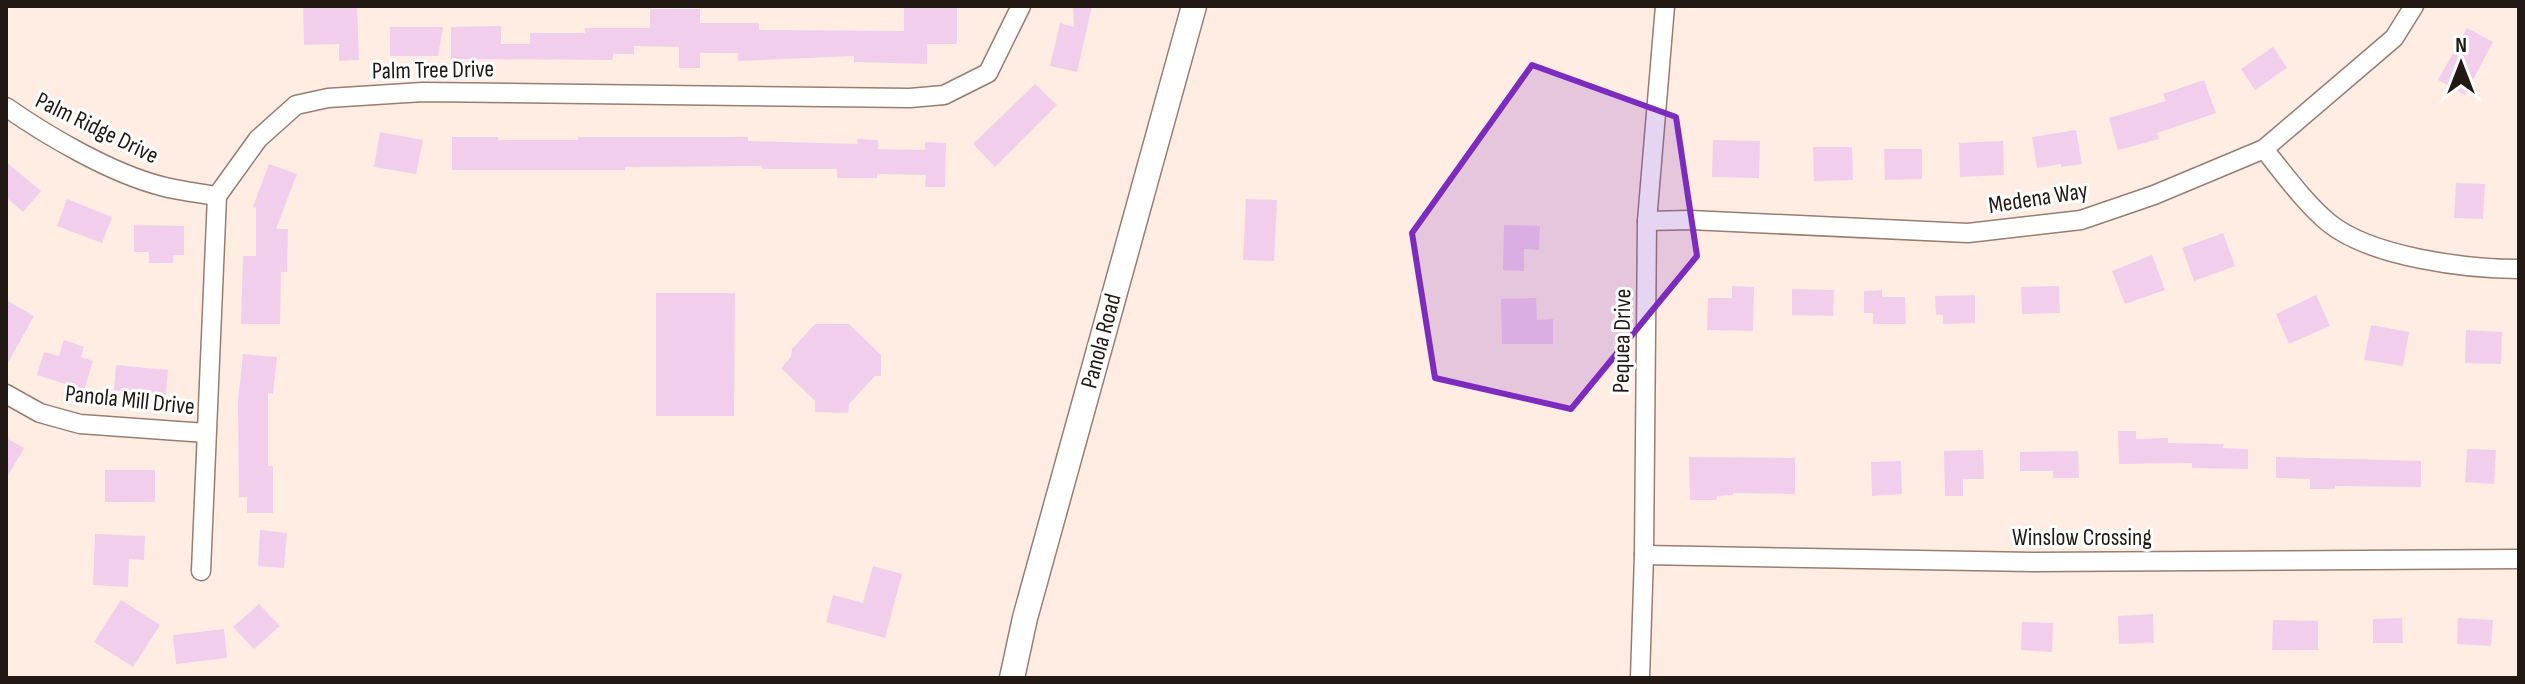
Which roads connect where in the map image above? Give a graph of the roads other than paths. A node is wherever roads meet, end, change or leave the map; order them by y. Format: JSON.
{"nodes":[{"id":1,"x":1021,"y":6,"type":"edge"},
{"id":2,"x":1194,"y":6,"type":"edge"},
{"id":3,"x":1665,"y":6,"type":"edge"},
{"id":4,"x":2414,"y":6,"type":"edge"},
{"id":5,"x":6,"y":107,"type":"edge"},
{"id":6,"x":2264,"y":149,"type":"junction"},
{"id":7,"x":217,"y":196,"type":"junction"},
{"id":8,"x":1647,"y":221,"type":"junction"},
{"id":9,"x":2519,"y":269,"type":"edge"},
{"id":10,"x":6,"y":394,"type":"edge"},
{"id":11,"x":206,"y":433,"type":"junction"},
{"id":12,"x":1644,"y":555,"type":"junction"},
{"id":13,"x":2519,"y":559,"type":"edge"},
{"id":14,"x":201,"y":571,"type":"dead end"},
{"id":15,"x":1012,"y":678,"type":"edge"},
{"id":16,"x":1640,"y":678,"type":"edge"}],
"edges":[{"from":1,"to":7,"type":"street","name":"Palm Tree Drive"},
{"from":2,"to":15,"type":"main road","name":"Panola Road"},
{"from":3,"to":8,"type":"street","name":"Pequea Drive"},
{"from":4,"to":6,"type":"street","name":"Medena Way"},
{"from":5,"to":7,"type":"street","name":"Palm Ridge Drive"},
{"from":6,"to":8,"type":"street","name":"Medena Way"},
{"from":6,"to":9,"type":"street"},
{"from":7,"to":11,"type":"street"},
{"from":8,"to":12,"type":"street","name":"Pequea Drive"},
{"from":10,"to":11,"type":"street","name":"Panola Mill Drive"},
{"from":11,"to":14,"type":"street"},
{"from":12,"to":13,"type":"street","name":"Winslow Crossing"},
{"from":12,"to":16,"type":"street","name":"Pequea Drive"}]}
